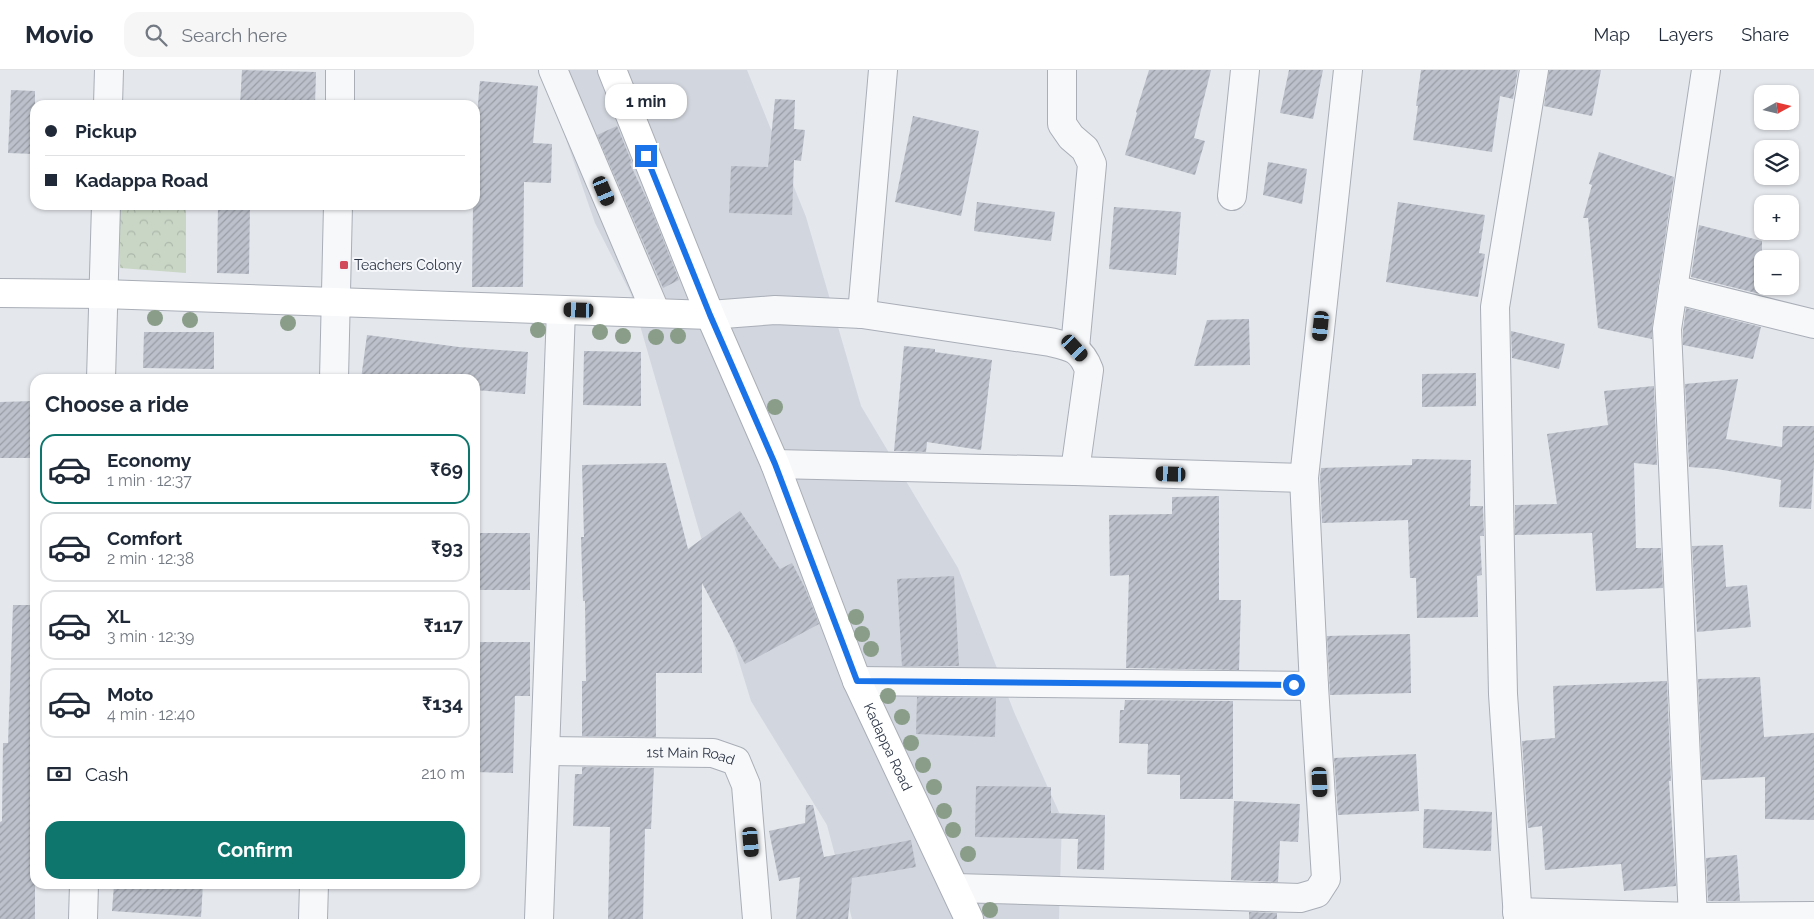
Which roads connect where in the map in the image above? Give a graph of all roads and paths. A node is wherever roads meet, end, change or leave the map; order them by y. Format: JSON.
{"nodes":[{"id":1,"x":110,"y":70,"type":"edge"},
{"id":2,"x":340,"y":70,"type":"edge"},
{"id":3,"x":553,"y":70,"type":"edge"},
{"id":4,"x":612,"y":70,"type":"edge"},
{"id":5,"x":884,"y":70,"type":"edge"},
{"id":6,"x":1062,"y":70,"type":"edge"},
{"id":7,"x":1245,"y":70,"type":"edge"},
{"id":8,"x":1348,"y":70,"type":"edge"},
{"id":9,"x":1534,"y":70,"type":"edge"},
{"id":10,"x":1706,"y":70,"type":"edge"},
{"id":11,"x":108,"y":100,"type":"edge"},
{"id":12,"x":340,"y":100,"type":"edge"},
{"id":13,"x":1232,"y":196,"type":"dead end"},
{"id":14,"x":106,"y":210,"type":"edge"},
{"id":15,"x":338,"y":210,"type":"edge"},
{"id":16,"x":1673,"y":289,"type":"junction"},
{"id":17,"x":0,"y":293,"type":"edge"},
{"id":18,"x":103,"y":294,"type":"junction"},
{"id":19,"x":337,"y":302,"type":"junction"},
{"id":20,"x":561,"y":310,"type":"junction"},
{"id":21,"x":656,"y":313,"type":"junction"},
{"id":22,"x":862,"y":314,"type":"junction"},
{"id":23,"x":710,"y":315,"type":"junction"},
{"id":24,"x":1814,"y":324,"type":"edge"},
{"id":25,"x":1075,"y":348,"type":"junction"},
{"id":26,"x":100,"y":374,"type":"edge"},
{"id":27,"x":334,"y":374,"type":"edge"},
{"id":28,"x":775,"y":464,"type":"junction"},
{"id":29,"x":1075,"y":471,"type":"junction"},
{"id":30,"x":1304,"y":478,"type":"junction"},
{"id":31,"x":857,"y":681,"type":"junction"},
{"id":32,"x":1314,"y":686,"type":"junction"},
{"id":33,"x":545,"y":751,"type":"junction"},
{"id":34,"x":955,"y":888,"type":"junction"},
{"id":35,"x":84,"y":889,"type":"edge"},
{"id":36,"x":314,"y":889,"type":"edge"},
{"id":37,"x":1518,"y":916,"type":"edge"},
{"id":38,"x":1814,"y":916,"type":"edge"},
{"id":39,"x":1693,"y":918,"type":"edge"},
{"id":40,"x":83,"y":919,"type":"edge"},
{"id":41,"x":313,"y":919,"type":"edge"},
{"id":42,"x":539,"y":919,"type":"edge"},
{"id":43,"x":757,"y":919,"type":"edge"},
{"id":44,"x":969,"y":919,"type":"edge"}],
"edges":[{"from":1,"to":11,"type":"street"},
{"from":2,"to":12,"type":"street"},
{"from":3,"to":21,"type":"street"},
{"from":4,"to":23,"type":"main road","name":"Kadappa Road"},
{"from":5,"to":22,"type":"street"},
{"from":6,"to":25,"type":"street"},
{"from":7,"to":13,"type":"street"},
{"from":8,"to":30,"type":"street"},
{"from":9,"to":37,"type":"street"},
{"from":10,"to":16,"type":"street"},
{"from":14,"to":18,"type":"street"},
{"from":15,"to":19,"type":"street"},
{"from":16,"to":24,"type":"street"},
{"from":16,"to":39,"type":"street"},
{"from":17,"to":18,"type":"main road"},
{"from":18,"to":19,"type":"main road"},
{"from":18,"to":26,"type":"street"},
{"from":19,"to":20,"type":"main road"},
{"from":19,"to":27,"type":"street"},
{"from":20,"to":21,"type":"main road"},
{"from":20,"to":33,"type":"street"},
{"from":21,"to":23,"type":"main road"},
{"from":22,"to":23,"type":"street"},
{"from":22,"to":25,"type":"street"},
{"from":23,"to":28,"type":"main road","name":"Kadappa Road"},
{"from":25,"to":29,"type":"street"},
{"from":28,"to":29,"type":"street"},
{"from":28,"to":31,"type":"main road","name":"Kadappa Road"},
{"from":29,"to":30,"type":"street"},
{"from":30,"to":32,"type":"street"},
{"from":31,"to":32,"type":"street"},
{"from":31,"to":34,"type":"main road","name":"Kadappa Road"},
{"from":32,"to":34,"type":"street"},
{"from":33,"to":42,"type":"street"},
{"from":33,"to":43,"type":"street","name":"1st Main Road"},
{"from":34,"to":44,"type":"main road","name":"Kadappa Road"},
{"from":35,"to":40,"type":"street"},
{"from":36,"to":41,"type":"street"},
{"from":37,"to":39,"type":"street"},
{"from":38,"to":39,"type":"street"}]}
